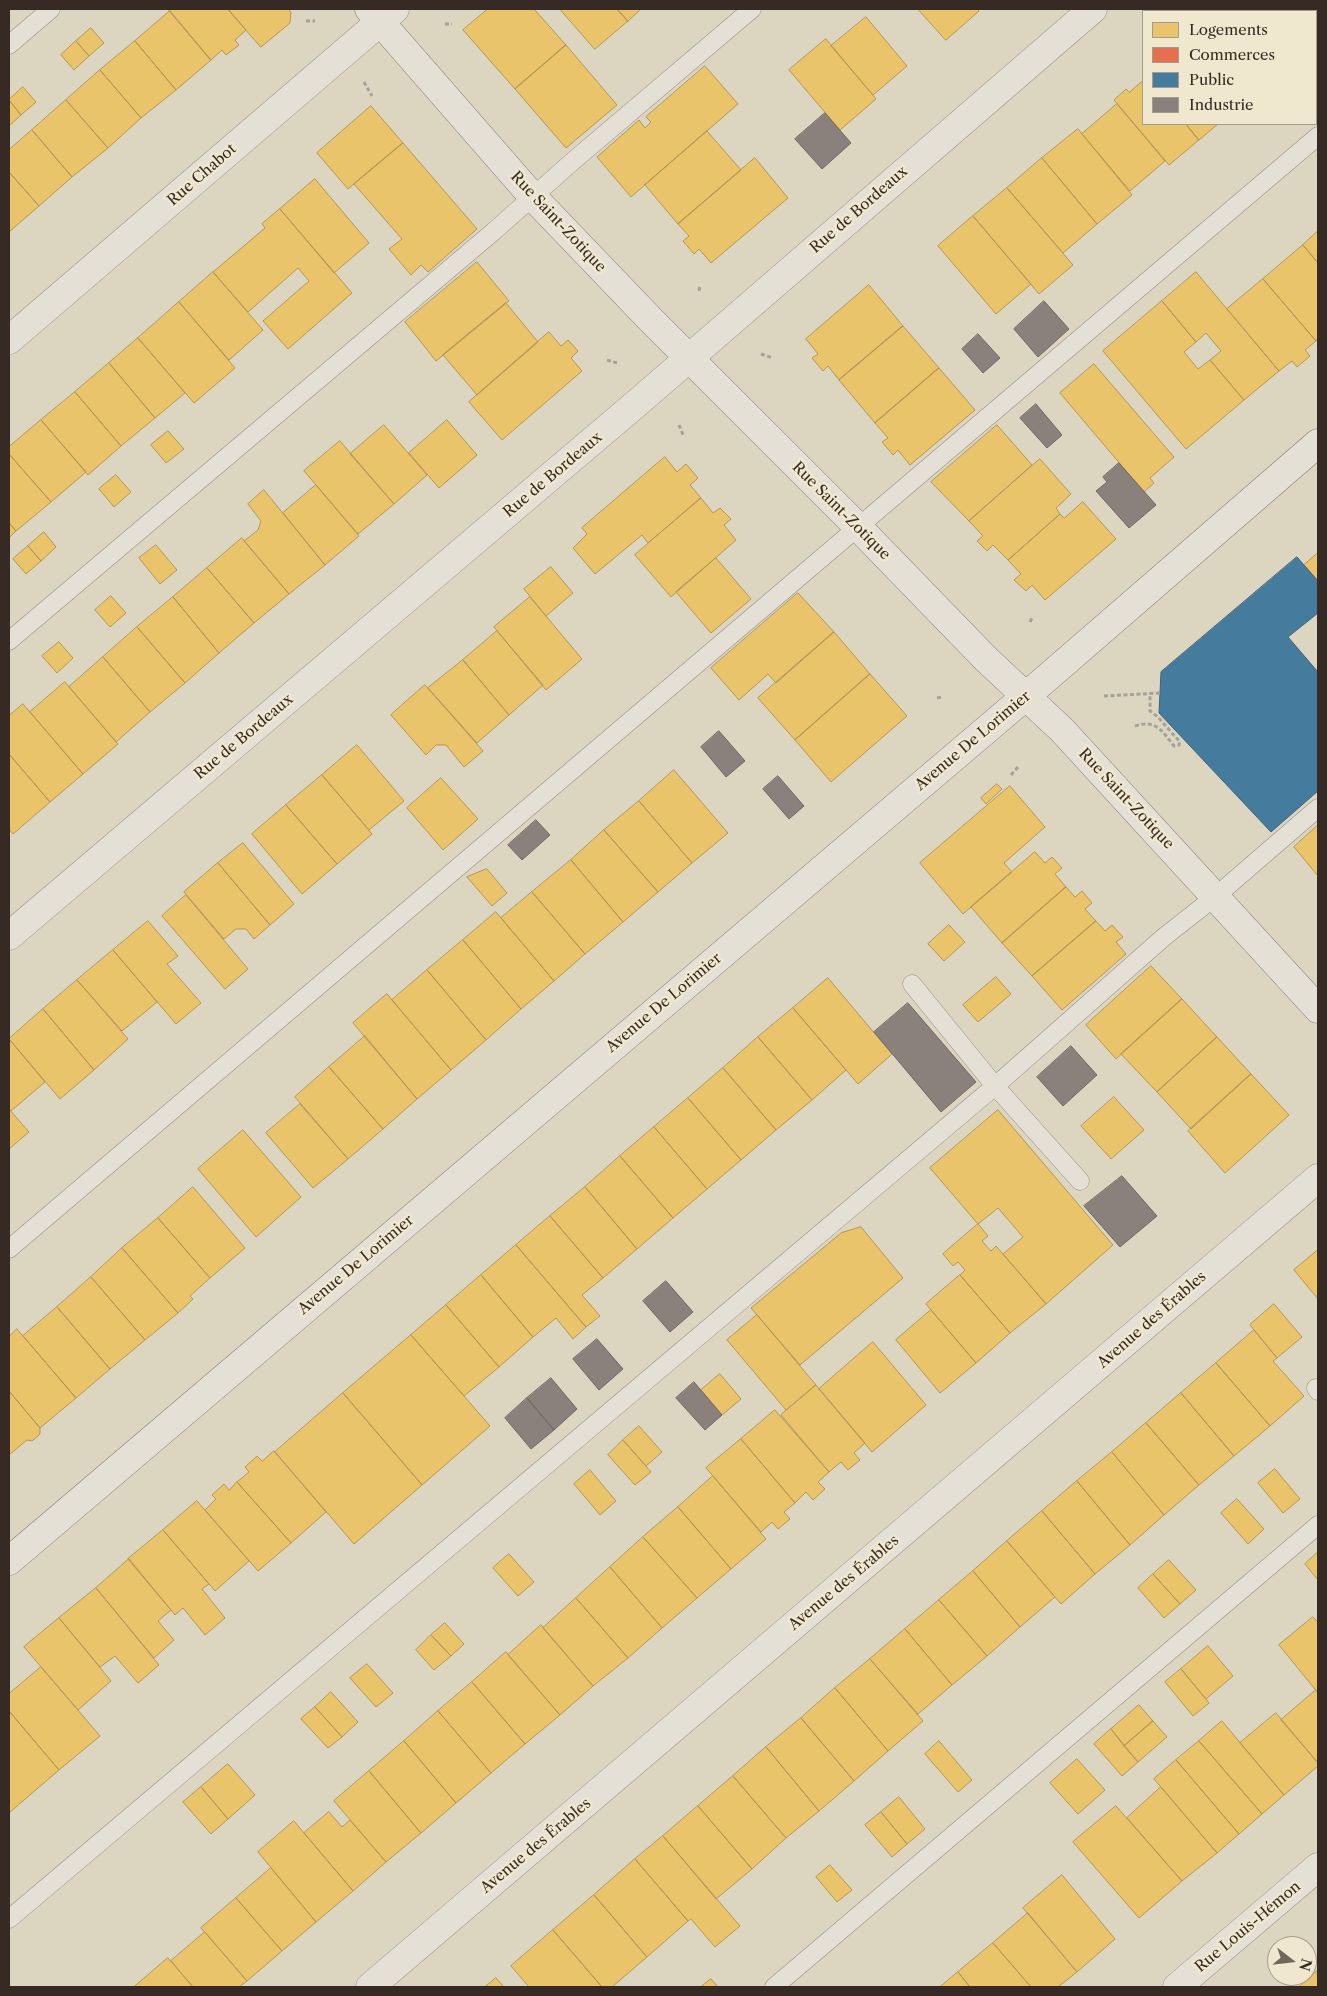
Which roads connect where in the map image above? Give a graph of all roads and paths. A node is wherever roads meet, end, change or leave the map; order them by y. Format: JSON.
{"nodes":[{"id":1,"x":51,"y":9,"type":"edge"},
{"id":2,"x":752,"y":9,"type":"edge"},
{"id":3,"x":1093,"y":9,"type":"edge"},
{"id":4,"x":381,"y":13,"type":"edge"},
{"id":5,"x":306,"y":21,"type":"dead end"},
{"id":6,"x":315,"y":21,"type":"dead end"},
{"id":7,"x":445,"y":24,"type":"dead end"},
{"id":8,"x":452,"y":24,"type":"dead end"},
{"id":9,"x":9,"y":45,"type":"edge"},
{"id":10,"x":364,"y":82,"type":"dead end"},
{"id":11,"x":372,"y":96,"type":"dead end"},
{"id":12,"x":1318,"y":136,"type":"edge"},
{"id":13,"x":533,"y":197,"type":"junction"},
{"id":14,"x":700,"y":286,"type":"dead end"},
{"id":15,"x":699,"y":290,"type":"dead end"},
{"id":16,"x":9,"y":340,"type":"edge"},
{"id":17,"x":761,"y":354,"type":"dead end"},
{"id":18,"x":688,"y":358,"type":"junction"},
{"id":19,"x":773,"y":358,"type":"dead end"},
{"id":20,"x":607,"y":360,"type":"dead end"},
{"id":21,"x":617,"y":363,"type":"dead end"},
{"id":22,"x":679,"y":425,"type":"dead end"},
{"id":23,"x":684,"y":437,"type":"dead end"},
{"id":24,"x":1318,"y":443,"type":"edge"},
{"id":25,"x":858,"y":528,"type":"junction"},
{"id":26,"x":1033,"y":616,"type":"dead end"},
{"id":27,"x":1030,"y":622,"type":"dead end"},
{"id":28,"x":9,"y":641,"type":"edge"},
{"id":29,"x":1150,"y":693,"type":"junction"},
{"id":30,"x":1160,"y":693,"type":"dead end"},
{"id":31,"x":1026,"y":696,"type":"junction"},
{"id":32,"x":1104,"y":696,"type":"dead end"},
{"id":33,"x":942,"y":697,"type":"dead end"},
{"id":34,"x":937,"y":698,"type":"dead end"},
{"id":35,"x":1135,"y":726,"type":"dead end"},
{"id":36,"x":1018,"y":767,"type":"dead end"},
{"id":37,"x":1012,"y":775,"type":"dead end"},
{"id":38,"x":1318,"y":808,"type":"edge"},
{"id":39,"x":1216,"y":896,"type":"junction"},
{"id":40,"x":9,"y":936,"type":"edge"},
{"id":41,"x":912,"y":984,"type":"dead end"},
{"id":42,"x":1318,"y":1009,"type":"edge"},
{"id":43,"x":995,"y":1086,"type":"junction"},
{"id":44,"x":1318,"y":1178,"type":"edge"},
{"id":45,"x":1080,"y":1182,"type":"dead end"},
{"id":46,"x":9,"y":1249,"type":"edge"},
{"id":47,"x":1318,"y":1525,"type":"edge"},
{"id":48,"x":9,"y":1561,"type":"edge"},
{"id":49,"x":1318,"y":1868,"type":"edge"},
{"id":50,"x":9,"y":1919,"type":"edge"},
{"id":51,"x":370,"y":1987,"type":"edge"},
{"id":52,"x":774,"y":1987,"type":"edge"},
{"id":53,"x":1178,"y":1987,"type":"edge"}],
"edges":[{"from":1,"to":9,"type":"lane"},
{"from":2,"to":13,"type":"lane"},
{"from":3,"to":18,"type":"street","name":"Rue de Bordeaux"},
{"from":4,"to":13,"type":"street","name":"Rue Saint-Zotique"},
{"from":4,"to":16,"type":"street","name":"Rue Chabot"},
{"from":5,"to":6,"type":"path"},
{"from":7,"to":8,"type":"path"},
{"from":10,"to":11,"type":"path"},
{"from":12,"to":25,"type":"lane"},
{"from":13,"to":18,"type":"street","name":"Rue Saint-Zotique"},
{"from":13,"to":28,"type":"lane"},
{"from":14,"to":15,"type":"path"},
{"from":17,"to":19,"type":"path"},
{"from":18,"to":25,"type":"street","name":"Rue Saint-Zotique"},
{"from":18,"to":40,"type":"street","name":"Rue de Bordeaux"},
{"from":20,"to":21,"type":"path"},
{"from":22,"to":23,"type":"path"},
{"from":24,"to":31,"type":"street","name":"Avenue De Lorimier"},
{"from":25,"to":31,"type":"street","name":"Rue Saint-Zotique"},
{"from":25,"to":46,"type":"lane"},
{"from":26,"to":27,"type":"path"},
{"from":29,"to":30,"type":"path"},
{"from":29,"to":32,"type":"path"},
{"from":29,"to":35,"type":"path"},
{"from":31,"to":39,"type":"street","name":"Rue Saint-Zotique"},
{"from":31,"to":48,"type":"street","name":"Avenue De Lorimier"},
{"from":33,"to":34,"type":"path"},
{"from":36,"to":37,"type":"path"},
{"from":38,"to":39,"type":"lane"},
{"from":39,"to":42,"type":"street","name":"Rue Saint-Zotique"},
{"from":39,"to":43,"type":"lane"},
{"from":41,"to":43,"type":"lane"},
{"from":43,"to":45,"type":"lane"},
{"from":43,"to":50,"type":"lane"},
{"from":44,"to":51,"type":"street","name":"Avenue des Érables"},
{"from":47,"to":52,"type":"lane"},
{"from":49,"to":53,"type":"street","name":"Rue Louis-Hémon"}]}
